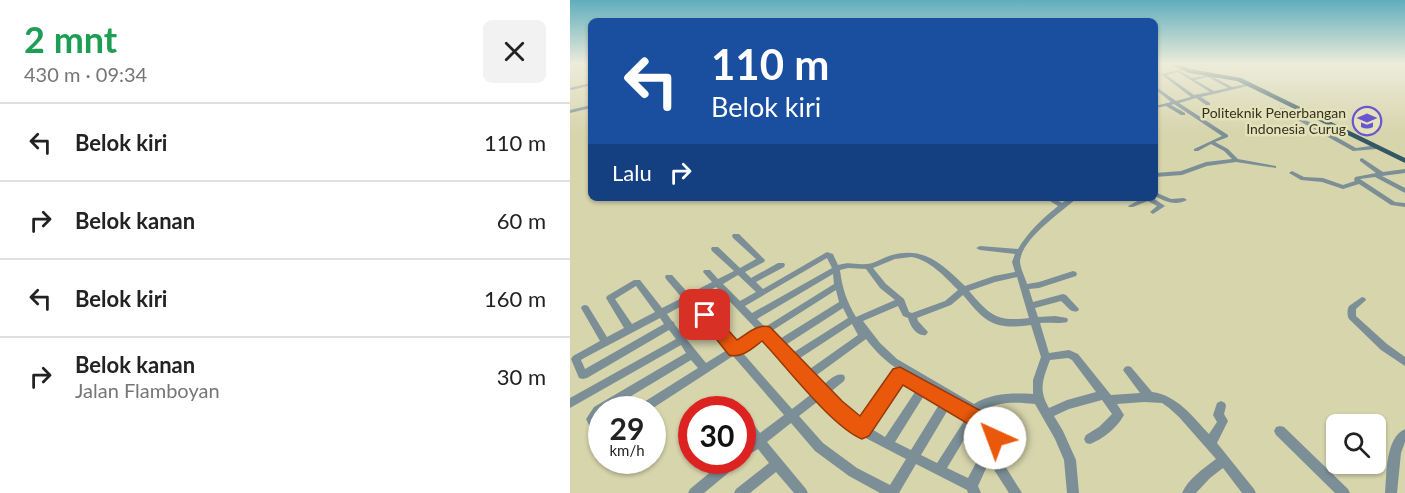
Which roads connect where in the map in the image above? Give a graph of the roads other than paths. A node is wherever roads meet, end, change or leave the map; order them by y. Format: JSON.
{"nodes":[{"id":1,"x":580,"y":87,"type":"edge"},
{"id":2,"x":1180,"y":87,"type":"edge"},
{"id":3,"x":1204,"y":87,"type":"edge"},
{"id":4,"x":1236,"y":87,"type":"edge"},
{"id":5,"x":1256,"y":87,"type":"edge"},
{"id":6,"x":1158,"y":88,"type":"edge"},
{"id":7,"x":1231,"y":88,"type":"joint"},
{"id":8,"x":572,"y":89,"type":"dead end"},
{"id":9,"x":1212,"y":92,"type":"junction"},
{"id":10,"x":1195,"y":97,"type":"junction"},
{"id":11,"x":1173,"y":101,"type":"junction"},
{"id":12,"x":1167,"y":104,"type":"junction"},
{"id":13,"x":1208,"y":104,"type":"dead end"},
{"id":14,"x":1158,"y":106,"type":"edge"},
{"id":15,"x":588,"y":107,"type":"edge"},
{"id":16,"x":1282,"y":109,"type":"dead end"},
{"id":17,"x":570,"y":112,"type":"edge"},
{"id":18,"x":1184,"y":114,"type":"dead end"},
{"id":19,"x":1322,"y":120,"type":"junction"},
{"id":20,"x":1306,"y":122,"type":"junction"},
{"id":21,"x":1211,"y":142,"type":"junction"},
{"id":22,"x":1377,"y":147,"type":"junction"},
{"id":23,"x":1196,"y":150,"type":"dead end"},
{"id":24,"x":1236,"y":160,"type":"junction"},
{"id":25,"x":1362,"y":160,"type":"dead end"},
{"id":26,"x":1405,"y":161,"type":"edge"},
{"id":27,"x":1274,"y":167,"type":"dead end"},
{"id":28,"x":1405,"y":171,"type":"edge"},
{"id":29,"x":1292,"y":173,"type":"dead end"},
{"id":30,"x":1378,"y":174,"type":"junction"},
{"id":31,"x":1158,"y":175,"type":"edge"},
{"id":32,"x":1358,"y":180,"type":"junction"},
{"id":33,"x":1405,"y":191,"type":"edge"},
{"id":34,"x":1158,"y":195,"type":"edge"},
{"id":35,"x":1184,"y":200,"type":"dead end"},
{"id":36,"x":1053,"y":201,"type":"edge"},
{"id":37,"x":1070,"y":201,"type":"edge"},
{"id":38,"x":1142,"y":201,"type":"edge"},
{"id":39,"x":1154,"y":201,"type":"edge"},
{"id":40,"x":1401,"y":205,"type":"edge"},
{"id":41,"x":1131,"y":206,"type":"dead end"},
{"id":42,"x":1062,"y":207,"type":"junction"},
{"id":43,"x":1153,"y":212,"type":"dead end"},
{"id":44,"x":736,"y":236,"type":"dead end"},
{"id":45,"x":980,"y":248,"type":"dead end"},
{"id":46,"x":715,"y":249,"type":"dead end"},
{"id":47,"x":1019,"y":252,"type":"junction"},
{"id":48,"x":781,"y":265,"type":"dead end"},
{"id":49,"x":868,"y":267,"type":"junction"},
{"id":50,"x":836,"y":269,"type":"junction"},
{"id":51,"x":739,"y":271,"type":"junction"},
{"id":52,"x":707,"y":272,"type":"dead end"},
{"id":53,"x":1020,"y":273,"type":"junction"},
{"id":54,"x":1073,"y":274,"type":"dead end"},
{"id":55,"x":669,"y":276,"type":"dead end"},
{"id":56,"x":750,"y":282,"type":"junction"},
{"id":57,"x":717,"y":283,"type":"junction"},
{"id":58,"x":838,"y":285,"type":"junction"},
{"id":59,"x":1024,"y":287,"type":"junction"},
{"id":60,"x":963,"y":290,"type":"junction"},
{"id":61,"x":761,"y":292,"type":"junction"},
{"id":62,"x":690,"y":298,"type":"junction"},
{"id":63,"x":1362,"y":300,"type":"dead end"},
{"id":64,"x":901,"y":301,"type":"junction"},
{"id":65,"x":844,"y":303,"type":"junction"},
{"id":66,"x":739,"y":306,"type":"junction"},
{"id":67,"x":1029,"y":306,"type":"junction"},
{"id":68,"x":585,"y":308,"type":"dead end"},
{"id":69,"x":1075,"y":309,"type":"dead end"},
{"id":70,"x":662,"y":312,"type":"junction"},
{"id":71,"x":912,"y":316,"type":"junction"},
{"id":72,"x":751,"y":318,"type":"junction"},
{"id":73,"x":853,"y":319,"type":"junction"},
{"id":74,"x":1032,"y":320,"type":"junction"},
{"id":75,"x":1064,"y":320,"type":"dead end"},
{"id":76,"x":671,"y":324,"type":"junction"},
{"id":77,"x":630,"y":329,"type":"junction"},
{"id":78,"x":764,"y":332,"type":"junction"},
{"id":79,"x":923,"y":332,"type":"dead end"},
{"id":80,"x":682,"y":340,"type":"junction"},
{"id":81,"x":605,"y":342,"type":"junction"},
{"id":82,"x":778,"y":345,"type":"junction"},
{"id":83,"x":735,"y":350,"type":"junction"},
{"id":84,"x":693,"y":354,"type":"junction"},
{"id":85,"x":1046,"y":357,"type":"junction"},
{"id":86,"x":790,"y":360,"type":"junction"},
{"id":87,"x":1405,"y":362,"type":"edge"},
{"id":88,"x":705,"y":369,"type":"junction"},
{"id":89,"x":1128,"y":370,"type":"dead end"},
{"id":90,"x":806,"y":377,"type":"junction"},
{"id":91,"x":840,"y":378,"type":"dead end"},
{"id":92,"x":924,"y":387,"type":"junction"},
{"id":93,"x":823,"y":393,"type":"junction"},
{"id":94,"x":622,"y":396,"type":"edge"},
{"id":95,"x":662,"y":396,"type":"edge"},
{"id":96,"x":1105,"y":397,"type":"junction"},
{"id":97,"x":1150,"y":398,"type":"junction"},
{"id":98,"x":1038,"y":399,"type":"junction"},
{"id":99,"x":947,"y":401,"type":"junction"},
{"id":100,"x":570,"y":403,"type":"edge"},
{"id":101,"x":1221,"y":406,"type":"dead end"},
{"id":102,"x":1047,"y":414,"type":"junction"},
{"id":103,"x":792,"y":416,"type":"junction"},
{"id":104,"x":972,"y":416,"type":"junction"},
{"id":105,"x":862,"y":430,"type":"junction"},
{"id":106,"x":1280,"y":431,"type":"dead end"},
{"id":107,"x":1405,"y":434,"type":"edge"},
{"id":108,"x":756,"y":437,"type":"edge"},
{"id":109,"x":1090,"y":439,"type":"dead end"},
{"id":110,"x":759,"y":441,"type":"junction"},
{"id":111,"x":756,"y":443,"type":"edge"},
{"id":112,"x":886,"y":444,"type":"junction"},
{"id":113,"x":1209,"y":444,"type":"junction"},
{"id":114,"x":989,"y":452,"type":"junction"},
{"id":115,"x":913,"y":456,"type":"junction"},
{"id":116,"x":1223,"y":461,"type":"junction"},
{"id":117,"x":777,"y":464,"type":"junction"},
{"id":118,"x":939,"y":470,"type":"junction"},
{"id":119,"x":718,"y":474,"type":"edge"},
{"id":120,"x":973,"y":489,"type":"edge"},
{"id":121,"x":795,"y":491,"type":"edge"},
{"id":122,"x":694,"y":493,"type":"edge"},
{"id":123,"x":740,"y":493,"type":"edge"},
{"id":124,"x":892,"y":493,"type":"edge"},
{"id":125,"x":1017,"y":493,"type":"edge"},
{"id":126,"x":1073,"y":493,"type":"edge"},
{"id":127,"x":1188,"y":493,"type":"edge"},
{"id":128,"x":1250,"y":493,"type":"edge"},
{"id":129,"x":1344,"y":493,"type":"edge"},
{"id":130,"x":1392,"y":493,"type":"edge"}],
"edges":[{"from":1,"to":8,"type":"street"},
{"from":2,"to":10,"type":"street"},
{"from":3,"to":9,"type":"street"},
{"from":4,"to":7,"type":"street"},
{"from":5,"to":19,"type":"main road"},
{"from":6,"to":11,"type":"street"},
{"from":7,"to":9,"type":"street"},
{"from":9,"to":10,"type":"street"},
{"from":10,"to":11,"type":"street"},
{"from":10,"to":13,"type":"street"},
{"from":11,"to":12,"type":"street"},
{"from":11,"to":21,"type":"street"},
{"from":12,"to":14,"type":"street"},
{"from":12,"to":18,"type":"street"},
{"from":15,"to":17,"type":"street"},
{"from":16,"to":20,"type":"street"},
{"from":19,"to":20,"type":"street"},
{"from":19,"to":22,"type":"main road"},
{"from":20,"to":22,"type":"street"},
{"from":21,"to":23,"type":"street"},
{"from":21,"to":24,"type":"street"},
{"from":22,"to":26,"type":"main road"},
{"from":24,"to":27,"type":"street"},
{"from":24,"to":31,"type":"street"},
{"from":25,"to":30,"type":"street"},
{"from":28,"to":30,"type":"street"},
{"from":29,"to":32,"type":"street"},
{"from":30,"to":32,"type":"street"},
{"from":30,"to":33,"type":"street"},
{"from":32,"to":40,"type":"street"},
{"from":34,"to":35,"type":"street"},
{"from":36,"to":42,"type":"street"},
{"from":37,"to":42,"type":"street"},
{"from":38,"to":41,"type":"street"},
{"from":39,"to":43,"type":"street"},
{"from":42,"to":47,"type":"street"},
{"from":44,"to":51,"type":"street"},
{"from":45,"to":47,"type":"street"},
{"from":46,"to":51,"type":"street"},
{"from":47,"to":53,"type":"street"},
{"from":48,"to":56,"type":"street"},
{"from":49,"to":50,"type":"street"},
{"from":49,"to":60,"type":"street"},
{"from":49,"to":64,"type":"street"},
{"from":50,"to":58,"type":"street"},
{"from":50,"to":61,"type":"street"},
{"from":50,"to":72,"type":"street"},
{"from":51,"to":56,"type":"street"},
{"from":51,"to":57,"type":"street"},
{"from":52,"to":57,"type":"street"},
{"from":53,"to":59,"type":"street"},
{"from":53,"to":60,"type":"street"},
{"from":54,"to":59,"type":"street"},
{"from":55,"to":62,"type":"street"},
{"from":56,"to":61,"type":"street"},
{"from":57,"to":62,"type":"street"},
{"from":57,"to":66,"type":"street"},
{"from":58,"to":65,"type":"street"},
{"from":58,"to":78,"type":"street"},
{"from":59,"to":67,"type":"street"},
{"from":60,"to":71,"type":"street"},
{"from":60,"to":74,"type":"street"},
{"from":61,"to":66,"type":"street"},
{"from":62,"to":70,"type":"street"},
{"from":62,"to":83,"type":"street"},
{"from":63,"to":87,"type":"street"},
{"from":64,"to":71,"type":"street"},
{"from":64,"to":98,"type":"street"},
{"from":65,"to":73,"type":"street"},
{"from":65,"to":82,"type":"street"},
{"from":66,"to":72,"type":"street"},
{"from":67,"to":69,"type":"street"},
{"from":67,"to":74,"type":"street"},
{"from":68,"to":81,"type":"street"},
{"from":70,"to":76,"type":"street"},
{"from":70,"to":77,"type":"street"},
{"from":70,"to":77,"type":"street"},
{"from":71,"to":79,"type":"street"},
{"from":72,"to":78,"type":"street"},
{"from":73,"to":86,"type":"street"},
{"from":73,"to":90,"type":"street"},
{"from":74,"to":75,"type":"street"},
{"from":74,"to":85,"type":"street"},
{"from":76,"to":80,"type":"street"},
{"from":76,"to":81,"type":"street"},
{"from":77,"to":81,"type":"street"},
{"from":78,"to":82,"type":"street"},
{"from":78,"to":83,"type":"street"},
{"from":80,"to":84,"type":"street"},
{"from":80,"to":100,"type":"street"},
{"from":82,"to":86,"type":"street"},
{"from":83,"to":88,"type":"street"},
{"from":83,"to":103,"type":"street"},
{"from":84,"to":88,"type":"street"},
{"from":84,"to":94,"type":"street"},
{"from":85,"to":96,"type":"street"},
{"from":85,"to":98,"type":"street"},
{"from":86,"to":90,"type":"street"},
{"from":88,"to":95,"type":"street"},
{"from":89,"to":97,"type":"street"},
{"from":90,"to":93,"type":"street"},
{"from":91,"to":93,"type":"street"},
{"from":92,"to":99,"type":"street"},
{"from":92,"to":105,"type":"street"},
{"from":92,"to":112,"type":"street"},
{"from":93,"to":103,"type":"street"},
{"from":93,"to":105,"type":"street"},
{"from":96,"to":97,"type":"street"},
{"from":96,"to":102,"type":"street"},
{"from":96,"to":109,"type":"street"},
{"from":97,"to":113,"type":"street"},
{"from":98,"to":102,"type":"street"},
{"from":99,"to":104,"type":"street"},
{"from":99,"to":115,"type":"street"},
{"from":101,"to":113,"type":"street"},
{"from":102,"to":126,"type":"street"},
{"from":103,"to":110,"type":"street"},
{"from":103,"to":124,"type":"street"},
{"from":104,"to":114,"type":"street"},
{"from":104,"to":118,"type":"street"},
{"from":105,"to":112,"type":"street"},
{"from":106,"to":129,"type":"street"},
{"from":107,"to":130,"type":"street"},
{"from":108,"to":110,"type":"street"},
{"from":110,"to":111,"type":"street"},
{"from":110,"to":117,"type":"street"},
{"from":112,"to":115,"type":"street"},
{"from":113,"to":116,"type":"street"},
{"from":114,"to":120,"type":"street"},
{"from":114,"to":125,"type":"street"},
{"from":115,"to":118,"type":"street"},
{"from":115,"to":124,"type":"street"},
{"from":116,"to":127,"type":"street"},
{"from":116,"to":128,"type":"street"},
{"from":117,"to":121,"type":"street"},
{"from":117,"to":123,"type":"street"},
{"from":118,"to":120,"type":"street"},
{"from":119,"to":122,"type":"street"}]}
